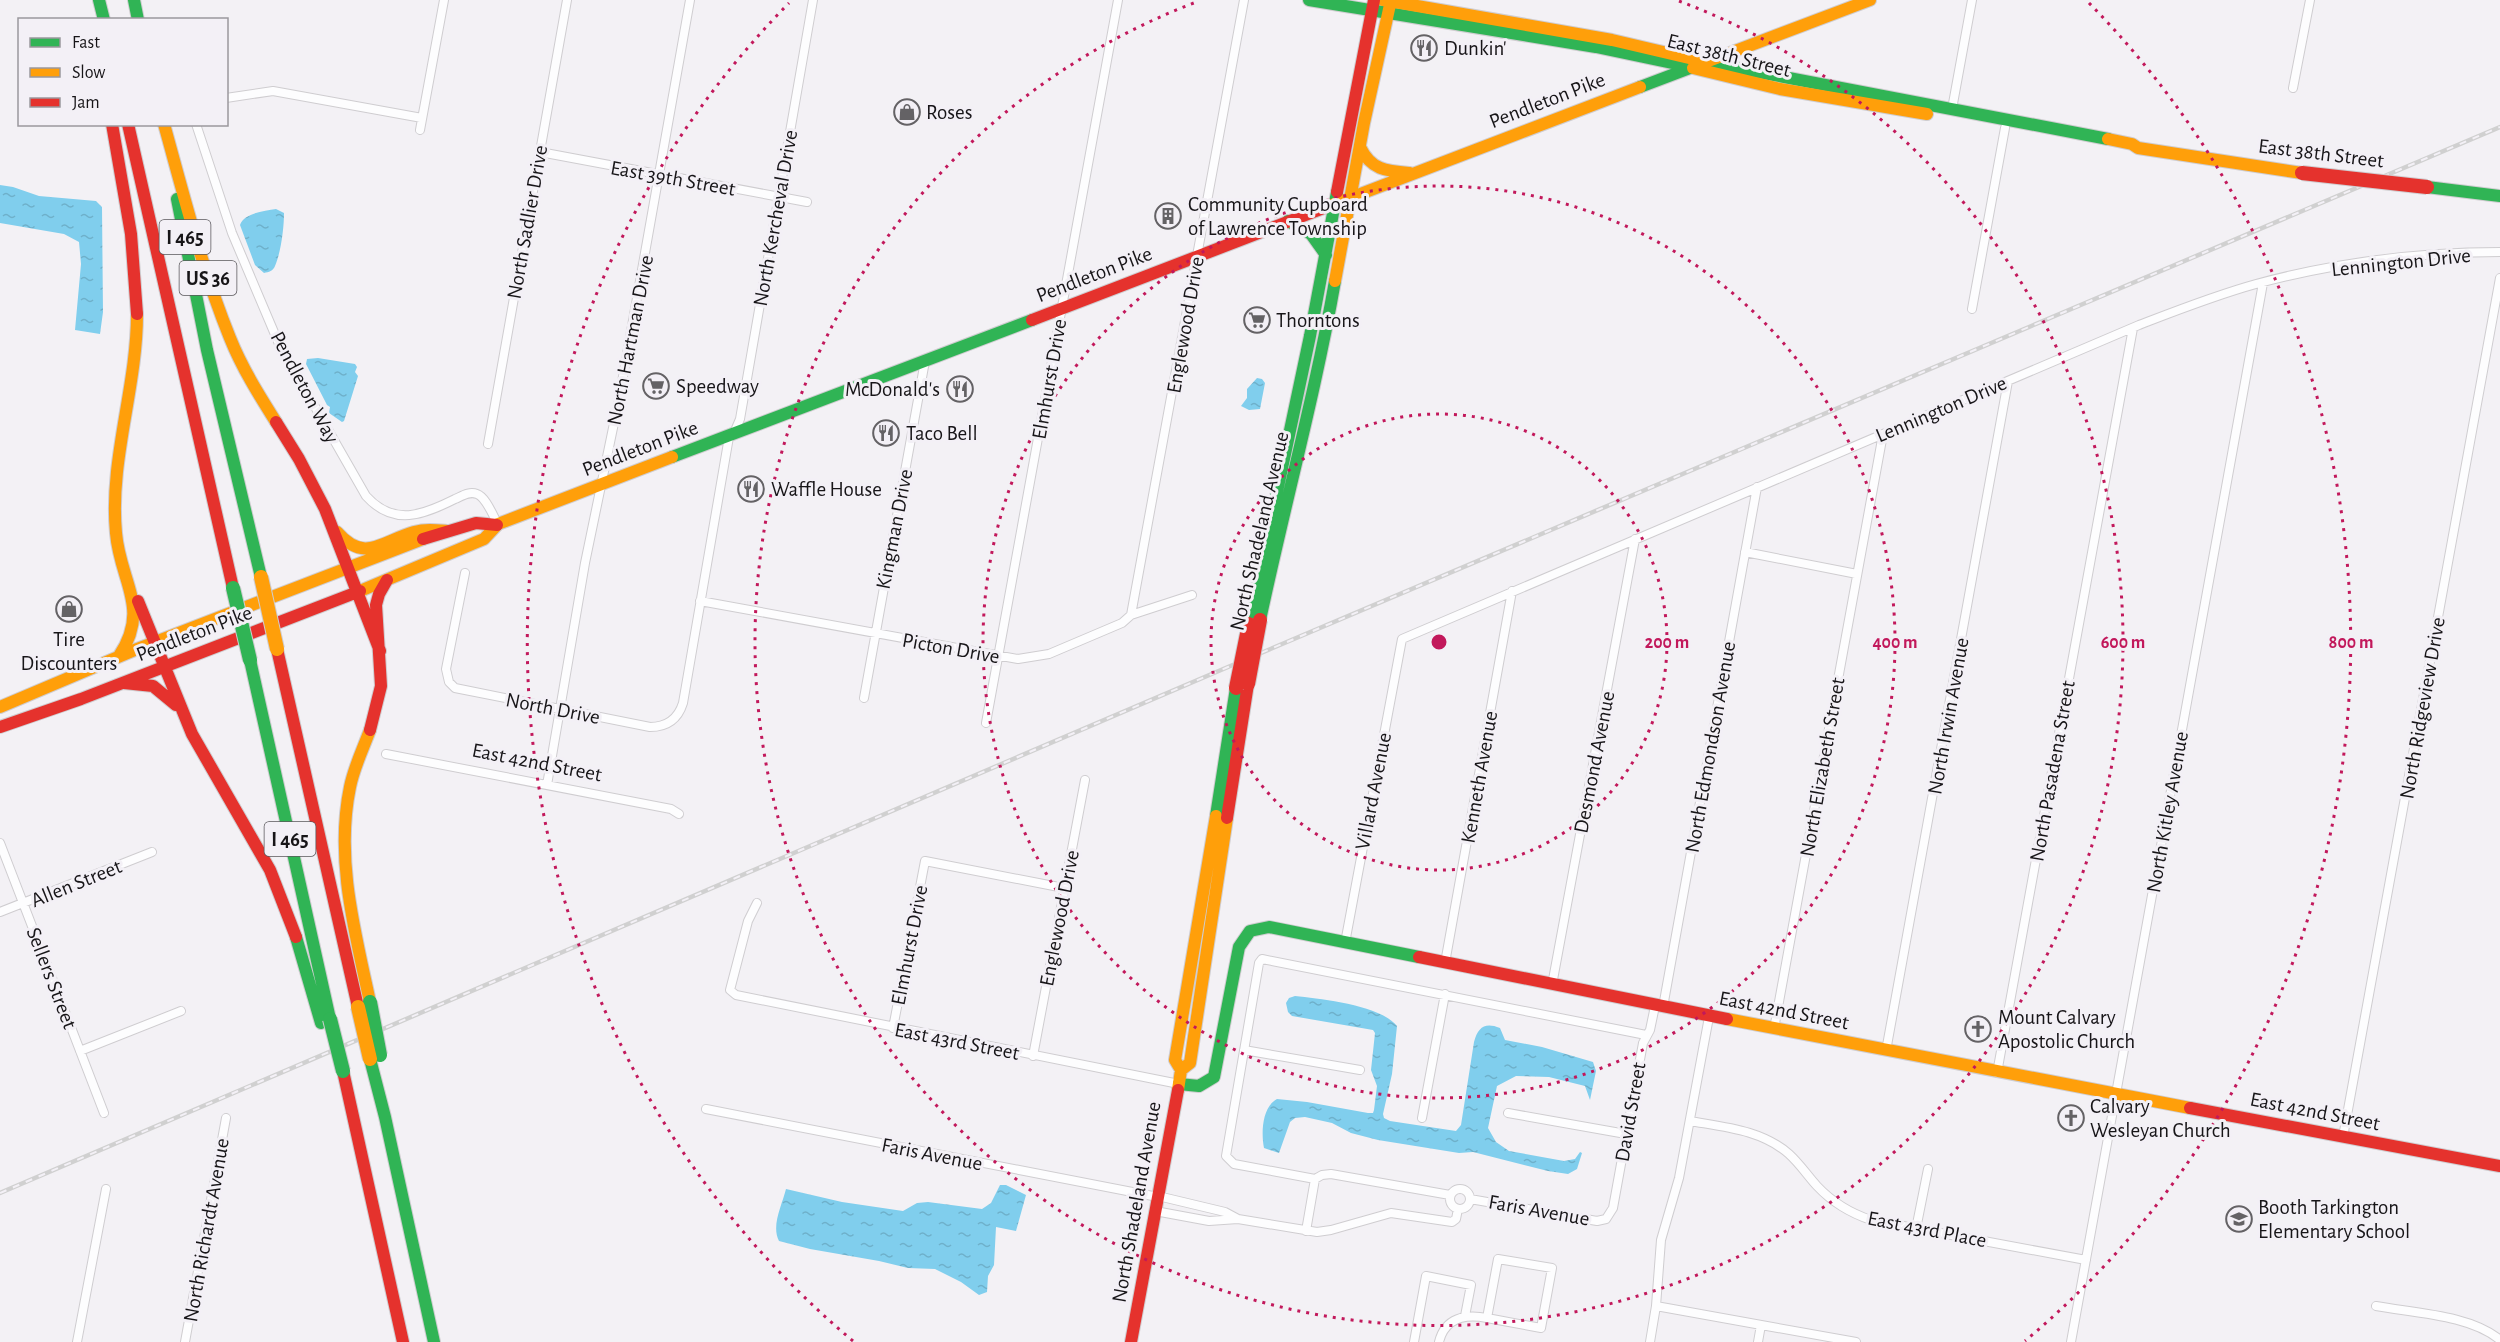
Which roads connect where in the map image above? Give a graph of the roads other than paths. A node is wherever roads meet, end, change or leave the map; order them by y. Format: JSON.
{"nodes":[{"id":1,"x":98,"y":0,"type":"edge"},
{"id":2,"x":134,"y":0,"type":"edge"},
{"id":3,"x":444,"y":0,"type":"edge"},
{"id":4,"x":567,"y":0,"type":"edge"},
{"id":5,"x":690,"y":0,"type":"edge"},
{"id":6,"x":813,"y":0,"type":"edge"},
{"id":7,"x":1118,"y":0,"type":"edge"},
{"id":8,"x":1244,"y":0,"type":"edge"},
{"id":9,"x":1309,"y":0,"type":"edge"},
{"id":10,"x":1870,"y":0,"type":"edge"},
{"id":11,"x":1972,"y":0,"type":"edge"},
{"id":12,"x":2310,"y":0,"type":"edge"},
{"id":13,"x":1388,"y":4,"type":"edge"},
{"id":14,"x":1373,"y":6,"type":"edge"},
{"id":15,"x":98,"y":18,"type":"edge"},
{"id":16,"x":103,"y":18,"type":"edge"},
{"id":17,"x":138,"y":18,"type":"edge"},
{"id":18,"x":1706,"y":62,"type":"junction"},
{"id":19,"x":1691,"y":67,"type":"junction"},
{"id":20,"x":2293,"y":88,"type":"dead end"},
{"id":21,"x":228,"y":98,"type":"edge"},
{"id":22,"x":1952,"y":110,"type":"junction"},
{"id":23,"x":422,"y":117,"type":"junction"},
{"id":24,"x":112,"y":126,"type":"edge"},
{"id":25,"x":128,"y":126,"type":"edge"},
{"id":26,"x":163,"y":126,"type":"edge"},
{"id":27,"x":164,"y":126,"type":"edge"},
{"id":28,"x":197,"y":126,"type":"edge"},
{"id":29,"x":2005,"y":128,"type":"junction"},
{"id":30,"x":420,"y":130,"type":"dead end"},
{"id":31,"x":1360,"y":147,"type":"junction"},
{"id":32,"x":2138,"y":148,"type":"junction"},
{"id":33,"x":540,"y":152,"type":"junction"},
{"id":34,"x":1416,"y":173,"type":"junction"},
{"id":35,"x":660,"y":175,"type":"junction"},
{"id":36,"x":2500,"y":196,"type":"edge"},
{"id":37,"x":779,"y":197,"type":"junction"},
{"id":38,"x":1351,"y":198,"type":"junction"},
{"id":39,"x":807,"y":202,"type":"dead end"},
{"id":40,"x":1335,"y":204,"type":"junction"},
{"id":41,"x":1288,"y":221,"type":"junction"},
{"id":42,"x":2500,"y":252,"type":"edge"},
{"id":43,"x":1326,"y":255,"type":"junction"},
{"id":44,"x":1196,"y":258,"type":"junction"},
{"id":45,"x":2500,"y":278,"type":"edge"},
{"id":46,"x":2263,"y":283,"type":"junction"},
{"id":47,"x":1062,"y":309,"type":"junction"},
{"id":48,"x":1972,"y":309,"type":"dead end"},
{"id":49,"x":2133,"y":328,"type":"junction"},
{"id":50,"x":925,"y":361,"type":"junction"},
{"id":51,"x":2008,"y":381,"type":"junction"},
{"id":52,"x":1883,"y":434,"type":"junction"},
{"id":53,"x":731,"y":436,"type":"junction"},
{"id":54,"x":488,"y":444,"type":"dead end"},
{"id":55,"x":602,"y":485,"type":"junction"},
{"id":56,"x":1757,"y":487,"type":"junction"},
{"id":57,"x":330,"y":521,"type":"junction"},
{"id":58,"x":497,"y":525,"type":"junction"},
{"id":59,"x":447,"y":531,"type":"junction"},
{"id":60,"x":1635,"y":539,"type":"junction"},
{"id":61,"x":1745,"y":552,"type":"junction"},
{"id":62,"x":348,"y":568,"type":"junction"},
{"id":63,"x":465,"y":573,"type":"dead end"},
{"id":64,"x":1857,"y":574,"type":"junction"},
{"id":65,"x":127,"y":579,"type":"junction"},
{"id":66,"x":387,"y":580,"type":"junction"},
{"id":67,"x":1512,"y":591,"type":"junction"},
{"id":68,"x":356,"y":593,"type":"junction"},
{"id":69,"x":1192,"y":595,"type":"dead end"},
{"id":70,"x":700,"y":601,"type":"junction"},
{"id":71,"x":1131,"y":615,"type":"junction"},
{"id":72,"x":1255,"y":622,"type":"junction"},
{"id":73,"x":874,"y":634,"type":"junction"},
{"id":74,"x":1402,"y":639,"type":"joint"},
{"id":75,"x":154,"y":642,"type":"junction"},
{"id":76,"x":380,"y":651,"type":"junction"},
{"id":77,"x":119,"y":656,"type":"junction"},
{"id":78,"x":999,"y":657,"type":"junction"},
{"id":79,"x":164,"y":667,"type":"junction"},
{"id":80,"x":124,"y":683,"type":"junction"},
{"id":81,"x":864,"y":698,"type":"dead end"},
{"id":82,"x":0,"y":707,"type":"edge"},
{"id":83,"x":179,"y":707,"type":"junction"},
{"id":84,"x":560,"y":710,"type":"junction"},
{"id":85,"x":986,"y":723,"type":"dead end"},
{"id":86,"x":0,"y":728,"type":"edge"},
{"id":87,"x":386,"y":754,"type":"dead end"},
{"id":88,"x":1085,"y":780,"type":"dead end"},
{"id":89,"x":547,"y":785,"type":"junction"},
{"id":90,"x":679,"y":814,"type":"dead end"},
{"id":91,"x":0,"y":843,"type":"edge"},
{"id":92,"x":152,"y":852,"type":"dead end"},
{"id":93,"x":1064,"y":888,"type":"junction"},
{"id":94,"x":24,"y":903,"type":"junction"},
{"id":95,"x":757,"y":903,"type":"dead end"},
{"id":96,"x":0,"y":912,"type":"edge"},
{"id":97,"x":1344,"y":943,"type":"junction"},
{"id":98,"x":1445,"y":963,"type":"junction"},
{"id":99,"x":1552,"y":985,"type":"junction"},
{"id":100,"x":1444,"y":994,"type":"junction"},
{"id":101,"x":364,"y":1004,"type":"junction"},
{"id":102,"x":1659,"y":1006,"type":"junction"},
{"id":103,"x":181,"y":1011,"type":"dead end"},
{"id":104,"x":1709,"y":1017,"type":"junction"},
{"id":105,"x":326,"y":1021,"type":"junction"},
{"id":106,"x":893,"y":1028,"type":"junction"},
{"id":107,"x":1774,"y":1029,"type":"junction"},
{"id":108,"x":1646,"y":1035,"type":"junction"},
{"id":109,"x":1244,"y":1050,"type":"junction"},
{"id":110,"x":80,"y":1051,"type":"junction"},
{"id":111,"x":1886,"y":1051,"type":"junction"},
{"id":112,"x":1033,"y":1056,"type":"junction"},
{"id":113,"x":1360,"y":1070,"type":"dead end"},
{"id":114,"x":1997,"y":1073,"type":"junction"},
{"id":115,"x":1179,"y":1084,"type":"junction"},
{"id":116,"x":2116,"y":1095,"type":"junction"},
{"id":117,"x":706,"y":1109,"type":"dead end"},
{"id":118,"x":104,"y":1113,"type":"dead end"},
{"id":119,"x":1508,"y":1113,"type":"dead end"},
{"id":120,"x":226,"y":1118,"type":"dead end"},
{"id":121,"x":1422,"y":1118,"type":"dead end"},
{"id":122,"x":1690,"y":1121,"type":"junction"},
{"id":123,"x":1626,"y":1134,"type":"junction"},
{"id":124,"x":2343,"y":1137,"type":"junction"},
{"id":125,"x":2500,"y":1166,"type":"edge"},
{"id":126,"x":1928,"y":1169,"type":"dead end"},
{"id":127,"x":1315,"y":1179,"type":"junction"},
{"id":128,"x":106,"y":1189,"type":"dead end"},
{"id":129,"x":1450,"y":1195,"type":"junction"},
{"id":130,"x":1470,"y":1198,"type":"junction"},
{"id":131,"x":1157,"y":1202,"type":"junction"},
{"id":132,"x":1458,"y":1209,"type":"junction"},
{"id":133,"x":1608,"y":1218,"type":"joint"},
{"id":134,"x":1238,"y":1219,"type":"junction"},
{"id":135,"x":1916,"y":1229,"type":"junction"},
{"id":136,"x":1306,"y":1232,"type":"junction"},
{"id":137,"x":2086,"y":1260,"type":"junction"},
{"id":138,"x":1656,"y":1306,"type":"junction"},
{"id":139,"x":2376,"y":1306,"type":"dead end"},
{"id":140,"x":1465,"y":1316,"type":"junction"},
{"id":141,"x":1487,"y":1318,"type":"junction"},
{"id":142,"x":1761,"y":1325,"type":"junction"},
{"id":143,"x":2500,"y":1340,"type":"edge"},
{"id":144,"x":77,"y":1342,"type":"edge"},
{"id":145,"x":185,"y":1342,"type":"edge"},
{"id":146,"x":403,"y":1342,"type":"edge"},
{"id":147,"x":434,"y":1342,"type":"edge"},
{"id":148,"x":1131,"y":1342,"type":"edge"},
{"id":149,"x":1414,"y":1342,"type":"edge"},
{"id":150,"x":1439,"y":1342,"type":"edge"},
{"id":151,"x":1650,"y":1342,"type":"edge"},
{"id":152,"x":1758,"y":1342,"type":"edge"},
{"id":153,"x":1856,"y":1342,"type":"edge"},
{"id":154,"x":2071,"y":1342,"type":"edge"}],
"edges":[{"from":1,"to":15,"type":"main road"},
{"from":1,"to":16,"type":"main road"},
{"from":2,"to":17,"type":"main road"},
{"from":3,"to":23,"type":"street"},
{"from":4,"to":33,"type":"street","name":"North Sadlier Drive"},
{"from":5,"to":35,"type":"street","name":"North Hartman Drive"},
{"from":6,"to":37,"type":"street","name":"North Kercheval Drive"},
{"from":7,"to":47,"type":"street","name":"Elmhurst Drive"},
{"from":8,"to":44,"type":"street","name":"Englewood Drive"},
{"from":9,"to":14,"type":"main road","name":"East 38th Street"},
{"from":10,"to":18,"type":"main road","name":"Pendleton Pike"},
{"from":11,"to":22,"type":"street"},
{"from":12,"to":20,"type":"street"},
{"from":13,"to":14,"type":"main road","name":"East 38th Street"},
{"from":13,"to":18,"type":"main road","name":"East 38th Street"},
{"from":13,"to":19,"type":"main road","name":"East 38th Street"},
{"from":13,"to":31,"type":"main road","name":"North Shadeland Avenue"},
{"from":14,"to":40,"type":"main road","name":"North Shadeland Avenue"},
{"from":18,"to":19,"type":"main road","name":"Pendleton Pike"},
{"from":18,"to":22,"type":"main road","name":"East 38th Street"},
{"from":19,"to":29,"type":"main road","name":"East 38th Street"},
{"from":19,"to":34,"type":"main road","name":"Pendleton Pike"},
{"from":21,"to":23,"type":"street"},
{"from":22,"to":32,"type":"main road","name":"East 38th Street"},
{"from":23,"to":30,"type":"street"},
{"from":24,"to":65,"type":"main road"},
{"from":25,"to":105,"type":"main road","number":"I 465","bridge":true},
{"from":26,"to":101,"type":"main road","number":"I 465","bridge":true},
{"from":27,"to":57,"type":"main road","number":"US 36"},
{"from":28,"to":58,"type":"street","name":"Pendleton Way"},
{"from":29,"to":32,"type":"main road","name":"East 38th Street"},
{"from":29,"to":48,"type":"street"},
{"from":31,"to":34,"type":"main road"},
{"from":31,"to":38,"type":"main road","name":"North Shadeland Avenue"},
{"from":32,"to":36,"type":"main road","name":"East 38th Street","bridge":true},
{"from":33,"to":35,"type":"street","name":"East 39th Street"},
{"from":33,"to":54,"type":"street","name":"North Sadlier Drive"},
{"from":34,"to":38,"type":"main road","name":"Pendleton Pike"},
{"from":35,"to":37,"type":"street","name":"East 39th Street"},
{"from":35,"to":55,"type":"street","name":"North Hartman Drive"},
{"from":37,"to":39,"type":"street","name":"East 39th Street"},
{"from":37,"to":53,"type":"street","name":"North Kercheval Drive"},
{"from":38,"to":40,"type":"main road","name":"Pendleton Pike"},
{"from":38,"to":72,"type":"main road","name":"North Shadeland Avenue"},
{"from":40,"to":41,"type":"main road","name":"Pendleton Pike"},
{"from":40,"to":43,"type":"main road","name":"North Shadeland Avenue"},
{"from":41,"to":43,"type":"main road"},
{"from":41,"to":44,"type":"main road","name":"Pendleton Pike"},
{"from":42,"to":46,"type":"street","name":"Lennington Drive"},
{"from":43,"to":72,"type":"main road","name":"North Shadeland Avenue"},
{"from":44,"to":47,"type":"main road","name":"Pendleton Pike"},
{"from":44,"to":71,"type":"street","name":"Englewood Drive"},
{"from":45,"to":124,"type":"street","name":"North Ridgeview Drive"},
{"from":46,"to":49,"type":"street","name":"Lennington Drive"},
{"from":46,"to":116,"type":"street","name":"North Kitley Avenue"},
{"from":47,"to":50,"type":"main road","name":"Pendleton Pike"},
{"from":47,"to":78,"type":"street","name":"Elmhurst Drive"},
{"from":49,"to":51,"type":"street","name":"Lennington Drive"},
{"from":49,"to":114,"type":"street","name":"North Pasadena Street"},
{"from":50,"to":53,"type":"main road","name":"Pendleton Pike"},
{"from":50,"to":73,"type":"street","name":"Kingman Drive"},
{"from":51,"to":52,"type":"street","name":"Lennington Drive"},
{"from":51,"to":111,"type":"street","name":"North Irwin Avenue"},
{"from":52,"to":56,"type":"street","name":"Lennington Drive"},
{"from":52,"to":64,"type":"street","name":"North Elizabeth Street"},
{"from":53,"to":55,"type":"main road","name":"Pendleton Pike"},
{"from":53,"to":70,"type":"street","name":"North Kercheval Drive"},
{"from":55,"to":58,"type":"main road","name":"Pendleton Pike"},
{"from":55,"to":84,"type":"street","name":"North Hartman Drive"},
{"from":56,"to":60,"type":"street","name":"Lennington Drive"},
{"from":56,"to":61,"type":"street","name":"North Edmondson Avenue"},
{"from":57,"to":59,"type":"main road"},
{"from":57,"to":62,"type":"main road","number":"US 36"},
{"from":58,"to":59,"type":"main road","name":"Pendleton Pike"},
{"from":58,"to":66,"type":"main road","name":"Pendleton Pike"},
{"from":59,"to":62,"type":"main road","name":"Pendleton Pike"},
{"from":60,"to":67,"type":"street","name":"Lennington Drive"},
{"from":60,"to":99,"type":"street","name":"Desmond Avenue"},
{"from":61,"to":64,"type":"street"},
{"from":61,"to":102,"type":"street","name":"North Edmondson Avenue"},
{"from":62,"to":68,"type":"main road","number":"US 36"},
{"from":62,"to":75,"type":"main road","name":"Pendleton Pike"},
{"from":63,"to":84,"type":"street","name":"North Drive"},
{"from":64,"to":107,"type":"street","name":"North Elizabeth Street"},
{"from":65,"to":75,"type":"main road"},
{"from":65,"to":77,"type":"main road"},
{"from":66,"to":68,"type":"main road","name":"Pendleton Pike"},
{"from":66,"to":76,"type":"main road"},
{"from":67,"to":74,"type":"street","name":"Lennington Drive"},
{"from":67,"to":98,"type":"street","name":"Kenneth Avenue"},
{"from":68,"to":76,"type":"main road"},
{"from":68,"to":79,"type":"main road","name":"Pendleton Pike"},
{"from":69,"to":71,"type":"street","name":"Picton Drive"},
{"from":70,"to":73,"type":"street","name":"Picton Drive"},
{"from":70,"to":84,"type":"street","name":"North Drive"},
{"from":71,"to":78,"type":"street","name":"Picton Drive"},
{"from":72,"to":115,"type":"main road","name":"North Shadeland Avenue","bridge":true},
{"from":73,"to":78,"type":"street","name":"Picton Drive"},
{"from":73,"to":81,"type":"street","name":"Kingman Drive"},
{"from":74,"to":97,"type":"street","name":"Villard Avenue"},
{"from":75,"to":77,"type":"main road","name":"Pendleton Pike"},
{"from":75,"to":79,"type":"main road"},
{"from":76,"to":101,"type":"main road"},
{"from":77,"to":82,"type":"main road","name":"Pendleton Pike"},
{"from":78,"to":85,"type":"street","name":"Elmhurst Drive"},
{"from":79,"to":80,"type":"main road","name":"Pendleton Pike"},
{"from":79,"to":83,"type":"main road"},
{"from":80,"to":83,"type":"main road"},
{"from":80,"to":86,"type":"main road","name":"Pendleton Pike"},
{"from":83,"to":105,"type":"main road"},
{"from":84,"to":89,"type":"street","name":"North Hartman Drive"},
{"from":87,"to":89,"type":"street","name":"East 42nd Street"},
{"from":88,"to":93,"type":"street","name":"Englewood Drive"},
{"from":89,"to":90,"type":"street","name":"East 42nd Street"},
{"from":91,"to":94,"type":"street","name":"Sellers Street"},
{"from":92,"to":94,"type":"street","name":"Allen Street"},
{"from":93,"to":106,"type":"street","name":"Elmhurst Drive"},
{"from":93,"to":112,"type":"street","name":"Englewood Drive"},
{"from":94,"to":96,"type":"street","name":"Allen Street"},
{"from":94,"to":110,"type":"street","name":"Sellers Street"},
{"from":95,"to":106,"type":"street","name":"East 43rd Street"},
{"from":97,"to":98,"type":"main road","name":"East 42nd Street"},
{"from":97,"to":115,"type":"main road","name":"East 42nd Street"},
{"from":98,"to":99,"type":"main road","name":"East 42nd Street"},
{"from":99,"to":102,"type":"main road","name":"East 42nd Street"},
{"from":100,"to":108,"type":"street"},
{"from":100,"to":109,"type":"street"},
{"from":100,"to":121,"type":"street"},
{"from":101,"to":147,"type":"main road","number":"I 465","bridge":true},
{"from":102,"to":104,"type":"main road","name":"East 42nd Street"},
{"from":102,"to":108,"type":"street","name":"David Street"},
{"from":103,"to":110,"type":"street"},
{"from":104,"to":107,"type":"main road","name":"East 42nd Street"},
{"from":104,"to":122,"type":"street"},
{"from":105,"to":146,"type":"main road","number":"I 465","bridge":true},
{"from":106,"to":112,"type":"street","name":"East 43rd Street"},
{"from":107,"to":111,"type":"main road","name":"East 42nd Street"},
{"from":108,"to":123,"type":"street","name":"David Street"},
{"from":109,"to":113,"type":"street"},
{"from":109,"to":127,"type":"street"},
{"from":110,"to":118,"type":"street","name":"Sellers Street"},
{"from":111,"to":114,"type":"main road","name":"East 42nd Street"},
{"from":112,"to":115,"type":"street","name":"East 43rd Street"},
{"from":114,"to":116,"type":"main road","name":"East 42nd Street"},
{"from":115,"to":131,"type":"main road","name":"North Shadeland Avenue"},
{"from":116,"to":124,"type":"main road","name":"East 42nd Street"},
{"from":116,"to":137,"type":"street","name":"North Kitley Avenue"},
{"from":117,"to":131,"type":"street","name":"Faris Avenue"},
{"from":119,"to":123,"type":"street"},
{"from":120,"to":145,"type":"street","name":"North Richardt Avenue"},
{"from":122,"to":135,"type":"street","name":"East 43rd Place"},
{"from":122,"to":138,"type":"street"},
{"from":123,"to":133,"type":"street","name":"David Street"},
{"from":124,"to":125,"type":"main road","name":"East 42nd Street"},
{"from":126,"to":135,"type":"street"},
{"from":127,"to":129,"type":"street","name":"Faris Avenue"},
{"from":127,"to":136,"type":"street"},
{"from":128,"to":144,"type":"street"},
{"from":129,"to":130,"type":"street","name":"Faris Avenue"},
{"from":129,"to":132,"type":"street","name":"Faris Avenue"},
{"from":130,"to":132,"type":"street","name":"Faris Avenue"},
{"from":130,"to":133,"type":"street","name":"Faris Avenue"},
{"from":131,"to":134,"type":"street","name":"Faris Avenue"},
{"from":131,"to":134,"type":"street","name":"Faris Avenue"},
{"from":131,"to":148,"type":"main road","name":"North Shadeland Avenue"},
{"from":132,"to":136,"type":"street","name":"Faris Avenue"},
{"from":134,"to":136,"type":"street","name":"Faris Avenue"},
{"from":135,"to":137,"type":"street","name":"East 43rd Place"},
{"from":137,"to":154,"type":"street","name":"North Kitley Avenue"},
{"from":138,"to":142,"type":"street"},
{"from":138,"to":151,"type":"street"},
{"from":139,"to":143,"type":"street"},
{"from":140,"to":141,"type":"street"},
{"from":140,"to":149,"type":"street"},
{"from":140,"to":150,"type":"street"},
{"from":141,"to":141,"type":"street"},
{"from":142,"to":152,"type":"street"},
{"from":142,"to":153,"type":"street"}]}
